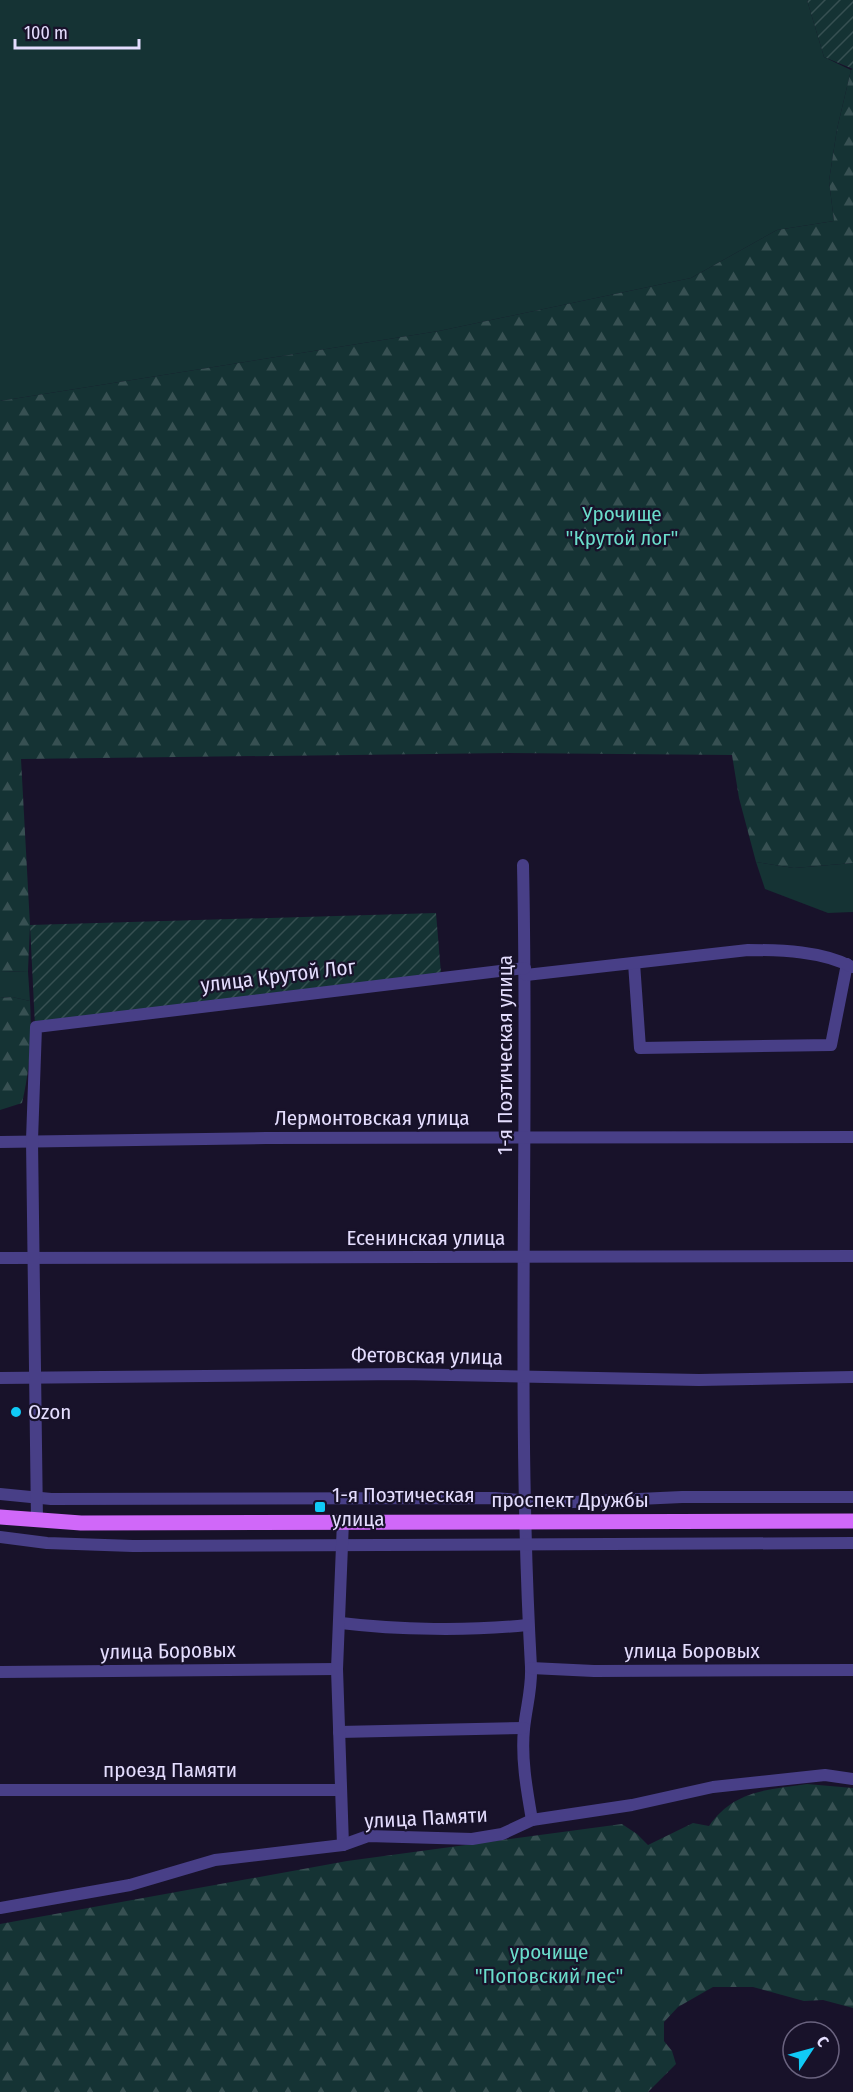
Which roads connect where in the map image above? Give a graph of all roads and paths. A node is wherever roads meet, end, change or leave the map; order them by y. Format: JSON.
{"nodes":[{"id":1,"x":523,"y":865,"type":"dead end"},
{"id":2,"x":634,"y":963,"type":"junction"},
{"id":3,"x":850,"y":965,"type":"edge"},
{"id":4,"x":525,"y":971,"type":"junction"},
{"id":5,"x":525,"y":1137,"type":"junction"},
{"id":6,"x":853,"y":1137,"type":"edge"},
{"id":7,"x":32,"y":1140,"type":"junction"},
{"id":8,"x":0,"y":1142,"type":"edge"},
{"id":9,"x":853,"y":1256,"type":"edge"},
{"id":10,"x":524,"y":1257,"type":"junction"},
{"id":11,"x":0,"y":1258,"type":"edge"},
{"id":12,"x":32,"y":1258,"type":"junction"},
{"id":13,"x":525,"y":1376,"type":"junction"},
{"id":14,"x":853,"y":1377,"type":"edge"},
{"id":15,"x":0,"y":1378,"type":"edge"},
{"id":16,"x":35,"y":1378,"type":"junction"},
{"id":17,"x":0,"y":1494,"type":"edge"},
{"id":18,"x":853,"y":1497,"type":"edge"},
{"id":19,"x":37,"y":1498,"type":"junction"},
{"id":20,"x":526,"y":1501,"type":"junction"},
{"id":21,"x":0,"y":1517,"type":"edge"},
{"id":22,"x":37,"y":1521,"type":"junction"},
{"id":23,"x":343,"y":1521,"type":"junction"},
{"id":24,"x":525,"y":1521,"type":"junction"},
{"id":25,"x":853,"y":1521,"type":"edge"},
{"id":26,"x":0,"y":1537,"type":"edge"},
{"id":27,"x":853,"y":1543,"type":"edge"},
{"id":28,"x":343,"y":1545,"type":"junction"},
{"id":29,"x":525,"y":1545,"type":"junction"},
{"id":30,"x":341,"y":1623,"type":"junction"},
{"id":31,"x":527,"y":1625,"type":"junction"},
{"id":32,"x":531,"y":1668,"type":"junction"},
{"id":33,"x":337,"y":1669,"type":"junction"},
{"id":34,"x":853,"y":1670,"type":"edge"},
{"id":35,"x":0,"y":1672,"type":"edge"},
{"id":36,"x":524,"y":1728,"type":"junction"},
{"id":37,"x":339,"y":1732,"type":"junction"},
{"id":38,"x":853,"y":1779,"type":"edge"},
{"id":39,"x":0,"y":1790,"type":"edge"},
{"id":40,"x":339,"y":1790,"type":"junction"},
{"id":41,"x":532,"y":1820,"type":"junction"},
{"id":42,"x":343,"y":1845,"type":"junction"},
{"id":43,"x":0,"y":1908,"type":"edge"}],
"edges":[{"from":1,"to":4,"type":"street","name":"1-я Поэтическая улица"},
{"from":2,"to":3,"type":"street","name":"улица Крутой Лог"},
{"from":2,"to":3,"type":"street"},
{"from":2,"to":4,"type":"street","name":"улица Крутой Лог"},
{"from":4,"to":5,"type":"street","name":"1-я Поэтическая улица"},
{"from":4,"to":7,"type":"street","name":"улица Крутой Лог"},
{"from":5,"to":6,"type":"street","name":"Лермонтовская улица"},
{"from":5,"to":7,"type":"street","name":"Лермонтовская улица"},
{"from":5,"to":10,"type":"street","name":"1-я Поэтическая улица"},
{"from":7,"to":8,"type":"street","name":"Лермонтовская улица"},
{"from":7,"to":12,"type":"street"},
{"from":9,"to":10,"type":"street","name":"Есенинская улица"},
{"from":10,"to":12,"type":"street","name":"Есенинская улица"},
{"from":10,"to":13,"type":"street","name":"1-я Поэтическая улица"},
{"from":11,"to":12,"type":"street","name":"Есенинская улица"},
{"from":12,"to":16,"type":"street"},
{"from":13,"to":14,"type":"street","name":"Фетовская улица"},
{"from":13,"to":16,"type":"street","name":"Фетовская улица"},
{"from":13,"to":20,"type":"street","name":"1-я Поэтическая улица"},
{"from":15,"to":16,"type":"street","name":"Фетовская улица"},
{"from":16,"to":19,"type":"street"},
{"from":17,"to":19,"type":"street"},
{"from":18,"to":20,"type":"street"},
{"from":19,"to":20,"type":"street"},
{"from":19,"to":22,"type":"street"},
{"from":20,"to":24,"type":"street","name":"1-я Поэтическая улица"},
{"from":21,"to":22,"type":"main road","name":"проспект Дружбы"},
{"from":22,"to":23,"type":"main road","name":"проспект Дружбы"},
{"from":23,"to":24,"type":"main road","name":"проспект Дружбы"},
{"from":23,"to":28,"type":"street"},
{"from":24,"to":25,"type":"main road","name":"проспект Дружбы"},
{"from":24,"to":29,"type":"street","name":"1-я Поэтическая улица"},
{"from":26,"to":28,"type":"street"},
{"from":27,"to":29,"type":"street"},
{"from":28,"to":29,"type":"street"},
{"from":28,"to":30,"type":"street"},
{"from":29,"to":31,"type":"street","name":"1-я Поэтическая улица"},
{"from":30,"to":31,"type":"street"},
{"from":30,"to":33,"type":"street"},
{"from":31,"to":32,"type":"street","name":"1-я Поэтическая улица"},
{"from":32,"to":34,"type":"street","name":"улица Боровых"},
{"from":32,"to":36,"type":"street","name":"1-я Поэтическая улица"},
{"from":33,"to":35,"type":"street","name":"улица Боровых"},
{"from":33,"to":37,"type":"street"},
{"from":36,"to":37,"type":"street"},
{"from":36,"to":41,"type":"street","name":"1-я Поэтическая улица"},
{"from":37,"to":40,"type":"street"},
{"from":38,"to":41,"type":"street","name":"улица Памяти"},
{"from":39,"to":40,"type":"street","name":"проезд Памяти"},
{"from":40,"to":42,"type":"street"},
{"from":41,"to":42,"type":"street","name":"улица Памяти"},
{"from":42,"to":43,"type":"street","name":"улица Памяти"}]}
